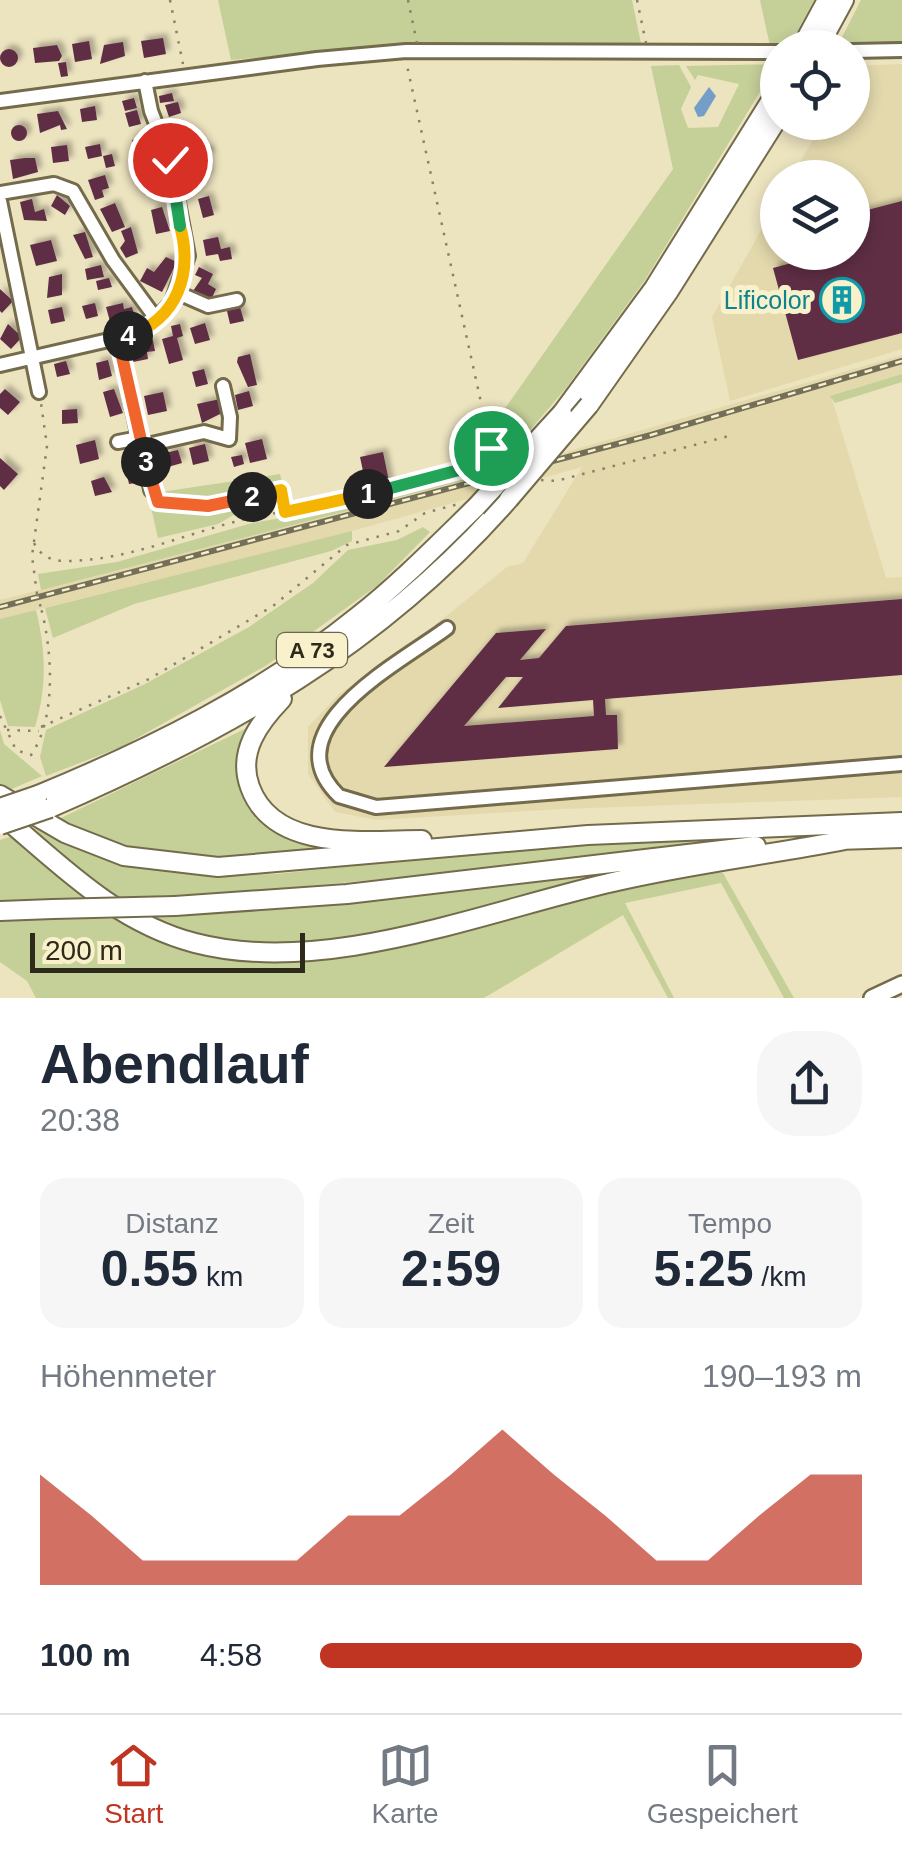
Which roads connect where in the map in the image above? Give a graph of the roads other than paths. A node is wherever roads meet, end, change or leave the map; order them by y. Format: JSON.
{"nodes":[{"id":1,"x":826,"y":0,"type":"edge"},
{"id":2,"x":844,"y":0,"type":"edge"},
{"id":3,"x":822,"y":24,"type":"junction"},
{"id":4,"x":816,"y":30,"type":"edge"},
{"id":5,"x":821,"y":30,"type":"edge"},
{"id":6,"x":902,"y":50,"type":"edge"},
{"id":7,"x":870,"y":51,"type":"edge"},
{"id":8,"x":760,"y":52,"type":"edge"},
{"id":9,"x":145,"y":81,"type":"junction"},
{"id":10,"x":0,"y":102,"type":"edge"},
{"id":11,"x":760,"y":117,"type":"edge"},
{"id":12,"x":764,"y":140,"type":"edge"},
{"id":13,"x":0,"y":197,"type":"edge"},
{"id":14,"x":176,"y":292,"type":"junction"},
{"id":15,"x":236,"y":300,"type":"dead end"},
{"id":16,"x":157,"y":320,"type":"junction"},
{"id":17,"x":118,"y":339,"type":"junction"},
{"id":18,"x":33,"y":358,"type":"junction"},
{"id":19,"x":0,"y":365,"type":"edge"},
{"id":20,"x":223,"y":386,"type":"dead end"},
{"id":21,"x":40,"y":392,"type":"road end"},
{"id":22,"x":118,"y":442,"type":"dead end"},
{"id":23,"x":141,"y":442,"type":"junction"},
{"id":24,"x":152,"y":490,"type":"road end"},
{"id":25,"x":447,"y":628,"type":"dead end"},
{"id":26,"x":303,"y":677,"type":"junction"},
{"id":27,"x":902,"y":764,"type":"edge"},
{"id":28,"x":0,"y":795,"type":"edge"},
{"id":29,"x":44,"y":801,"type":"junction"},
{"id":30,"x":0,"y":811,"type":"edge"},
{"id":31,"x":902,"y":822,"type":"edge"},
{"id":32,"x":0,"y":825,"type":"edge"},
{"id":33,"x":902,"y":838,"type":"edge"},
{"id":34,"x":845,"y":840,"type":"junction"},
{"id":35,"x":502,"y":842,"type":"junction"},
{"id":36,"x":0,"y":911,"type":"edge"},
{"id":37,"x":902,"y":984,"type":"edge"},
{"id":38,"x":872,"y":998,"type":"edge"}],
"edges":[{"from":1,"to":3,"type":"highway"},
{"from":2,"to":3,"type":"highway"},
{"from":3,"to":4,"type":"highway"},
{"from":3,"to":5,"type":"highway"},
{"from":6,"to":7,"type":"street"},
{"from":8,"to":9,"type":"street"},
{"from":9,"to":10,"type":"street"},
{"from":9,"to":14,"type":"street"},
{"from":11,"to":29,"type":"highway","number":"A 73","bridge":true},
{"from":12,"to":26,"type":"highway","number":"A 73","bridge":true},
{"from":13,"to":16,"type":"street"},
{"from":13,"to":18,"type":"street"},
{"from":14,"to":15,"type":"street"},
{"from":14,"to":16,"type":"street"},
{"from":16,"to":17,"type":"street"},
{"from":17,"to":18,"type":"street"},
{"from":17,"to":23,"type":"street"},
{"from":18,"to":19,"type":"street"},
{"from":18,"to":21,"type":"street"},
{"from":20,"to":23,"type":"street"},
{"from":22,"to":23,"type":"street"},
{"from":23,"to":24,"type":"street"},
{"from":25,"to":27,"type":"street"},
{"from":26,"to":29,"type":"highway","number":"A 73"},
{"from":26,"to":35,"type":"highway"},
{"from":28,"to":35,"type":"highway"},
{"from":29,"to":30,"type":"highway","number":"A 73","bridge":true},
{"from":29,"to":32,"type":"highway","number":"A 73","bridge":true},
{"from":30,"to":34,"type":"highway"},
{"from":31,"to":35,"type":"highway"},
{"from":33,"to":34,"type":"highway"},
{"from":34,"to":36,"type":"highway","bridge":true},
{"from":37,"to":38,"type":"main road"}]}
